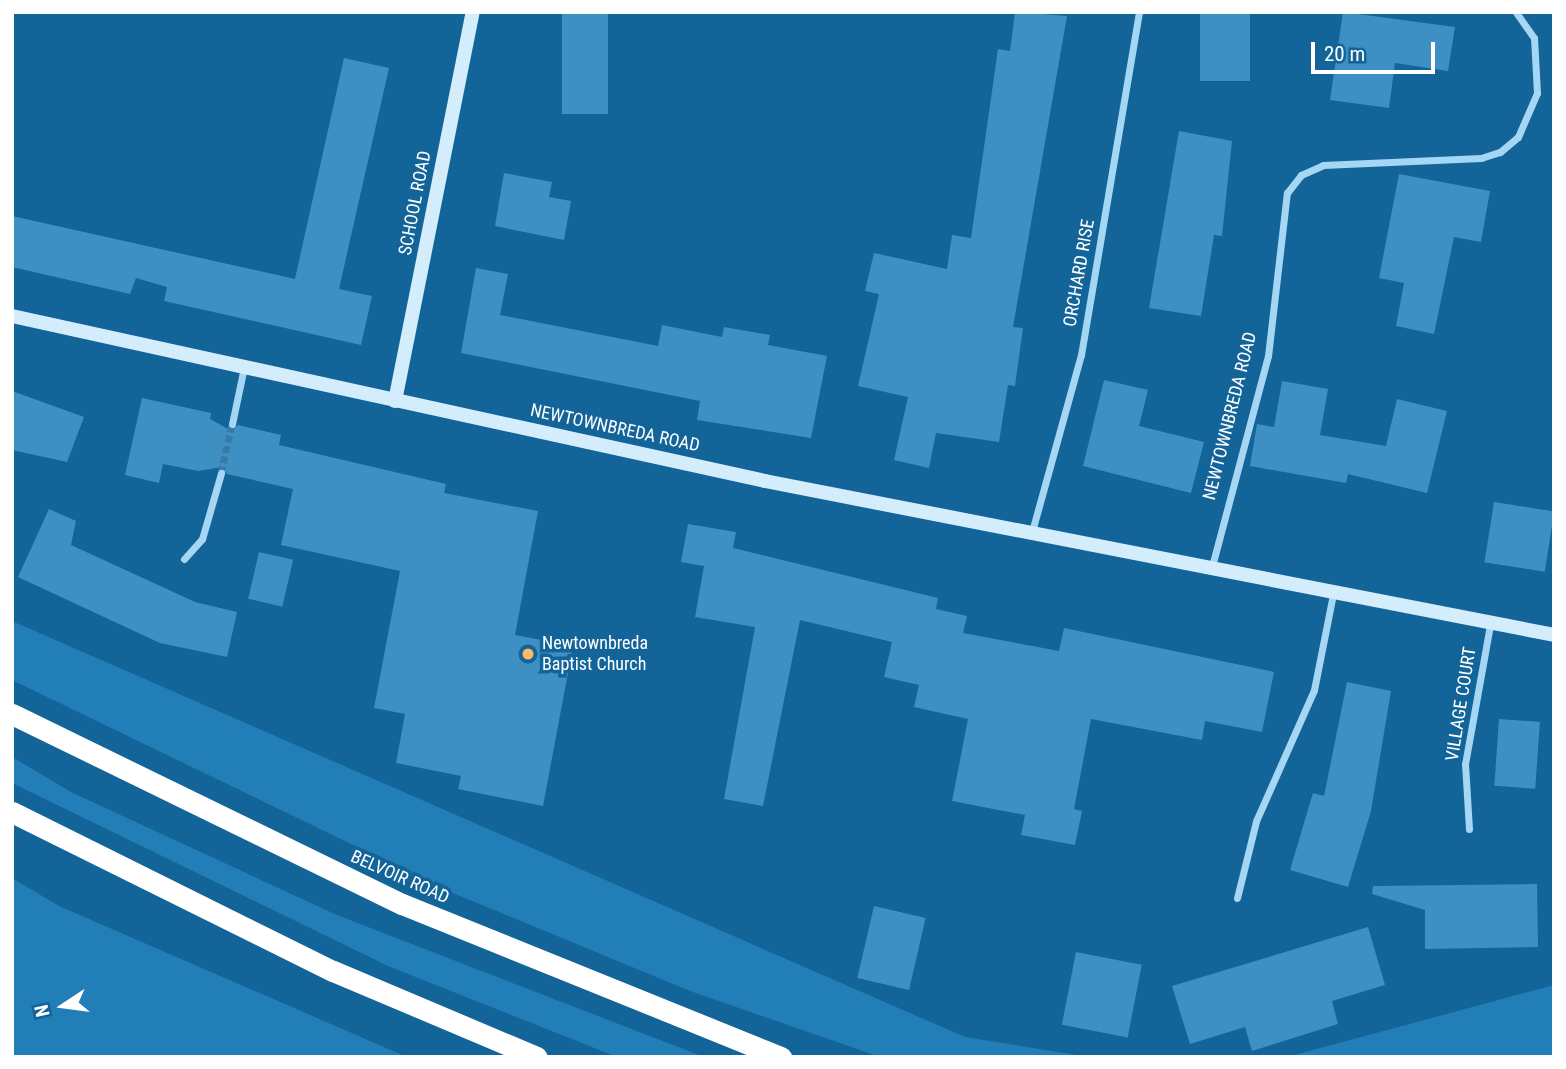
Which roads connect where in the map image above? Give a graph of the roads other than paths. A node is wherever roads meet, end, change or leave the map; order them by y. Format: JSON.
{"nodes":[{"id":1,"x":473,"y":12,"type":"edge"},
{"id":2,"x":1139,"y":12,"type":"edge"},
{"id":3,"x":1516,"y":12,"type":"edge"},
{"id":4,"x":12,"y":316,"type":"edge"},
{"id":5,"x":244,"y":367,"type":"junction"},
{"id":6,"x":395,"y":401,"type":"junction"},
{"id":7,"x":232,"y":424,"type":"tunnel mouth"},
{"id":8,"x":221,"y":473,"type":"tunnel mouth"},
{"id":9,"x":1031,"y":536,"type":"junction"},
{"id":10,"x":184,"y":559,"type":"dead end"},
{"id":11,"x":1211,"y":571,"type":"junction"},
{"id":12,"x":1333,"y":594,"type":"junction"},
{"id":13,"x":1490,"y":625,"type":"junction"},
{"id":14,"x":1554,"y":635,"type":"edge"},
{"id":15,"x":12,"y":714,"type":"edge"},
{"id":16,"x":12,"y":812,"type":"edge"},
{"id":17,"x":1469,"y":829,"type":"dead end"},
{"id":18,"x":1237,"y":898,"type":"dead end"},
{"id":19,"x":537,"y":1057,"type":"edge"},
{"id":20,"x":781,"y":1057,"type":"edge"}],
"edges":[{"from":1,"to":6,"type":"street","name":"SCHOOL ROAD"},
{"from":2,"to":9,"type":"street","name":"ORCHARD RISE"},
{"from":3,"to":11,"type":"street","name":"NEWTOWNBREDA ROAD"},
{"from":4,"to":5,"type":"street","name":"NEWTOWNBREDA ROAD"},
{"from":5,"to":6,"type":"street","name":"NEWTOWNBREDA ROAD"},
{"from":5,"to":7,"type":"street"},
{"from":6,"to":9,"type":"street","name":"NEWTOWNBREDA ROAD"},
{"from":8,"to":10,"type":"street"},
{"from":9,"to":11,"type":"street","name":"NEWTOWNBREDA ROAD"},
{"from":11,"to":12,"type":"street","name":"NEWTOWNBREDA ROAD"},
{"from":12,"to":13,"type":"street","name":"NEWTOWNBREDA ROAD"},
{"from":12,"to":18,"type":"street"},
{"from":13,"to":14,"type":"street","name":"NEWTOWNBREDA ROAD"},
{"from":13,"to":17,"type":"street","name":"VILLAGE COURT"},
{"from":15,"to":20,"type":"highway","name":"BELVOIR ROAD"},
{"from":16,"to":19,"type":"highway"}]}
